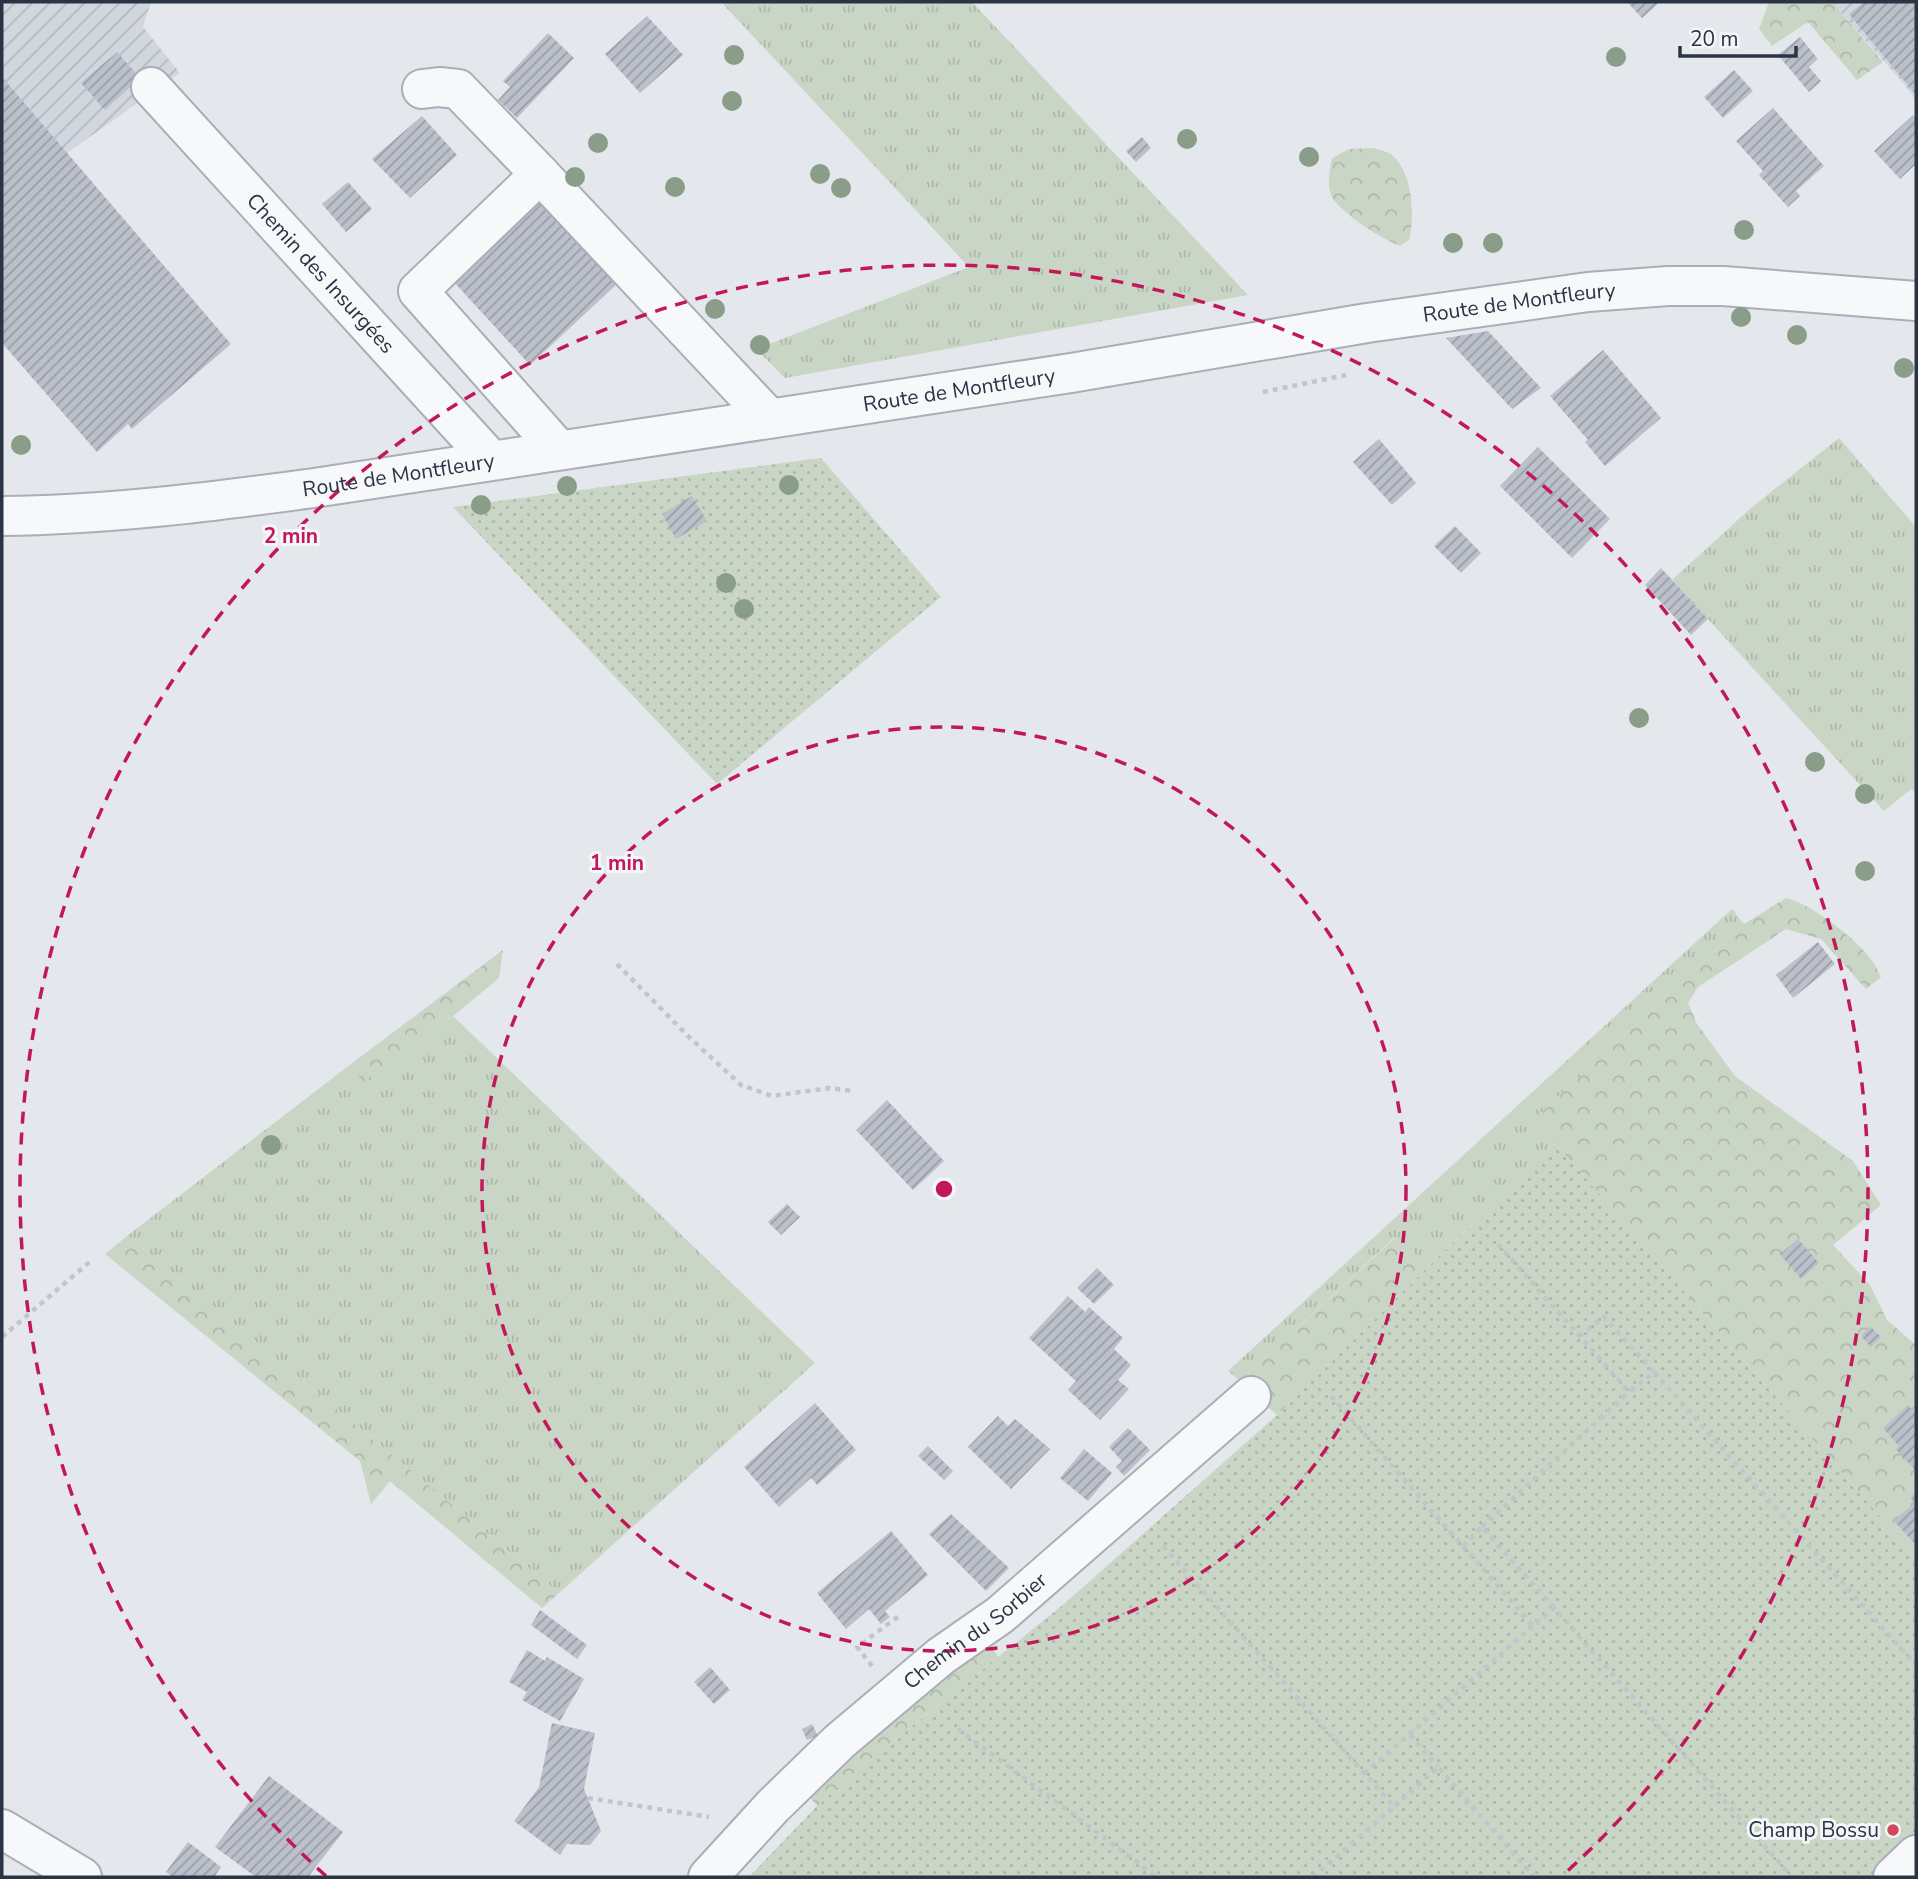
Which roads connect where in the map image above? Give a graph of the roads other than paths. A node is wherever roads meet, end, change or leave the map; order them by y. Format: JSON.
{"nodes":[{"id":1,"x":151,"y":87,"type":"dead end"},
{"id":2,"x":422,"y":89,"type":"dead end"},
{"id":3,"x":540,"y":174,"type":"junction"},
{"id":4,"x":1916,"y":301,"type":"edge"},
{"id":5,"x":769,"y":418,"type":"junction"},
{"id":6,"x":559,"y":450,"type":"junction"},
{"id":7,"x":491,"y":460,"type":"junction"},
{"id":8,"x":2,"y":516,"type":"edge"},
{"id":9,"x":1251,"y":1396,"type":"dead end"},
{"id":10,"x":2,"y":1829,"type":"edge"},
{"id":11,"x":1916,"y":1855,"type":"edge"},
{"id":12,"x":82,"y":1877,"type":"edge"},
{"id":13,"x":708,"y":1877,"type":"edge"},
{"id":14,"x":1893,"y":1877,"type":"edge"}],
"edges":[{"from":1,"to":7,"type":"street","name":"Chemin des Insurgées"},
{"from":2,"to":3,"type":"street"},
{"from":3,"to":5,"type":"street"},
{"from":3,"to":6,"type":"street"},
{"from":4,"to":5,"type":"street","name":"Route de Montfleury"},
{"from":5,"to":6,"type":"street","name":"Route de Montfleury"},
{"from":6,"to":7,"type":"street","name":"Route de Montfleury"},
{"from":7,"to":8,"type":"street","name":"Route de Montfleury"},
{"from":9,"to":13,"type":"street","name":"Chemin du Sorbier"},
{"from":10,"to":12,"type":"street"},
{"from":11,"to":14,"type":"street"}]}
